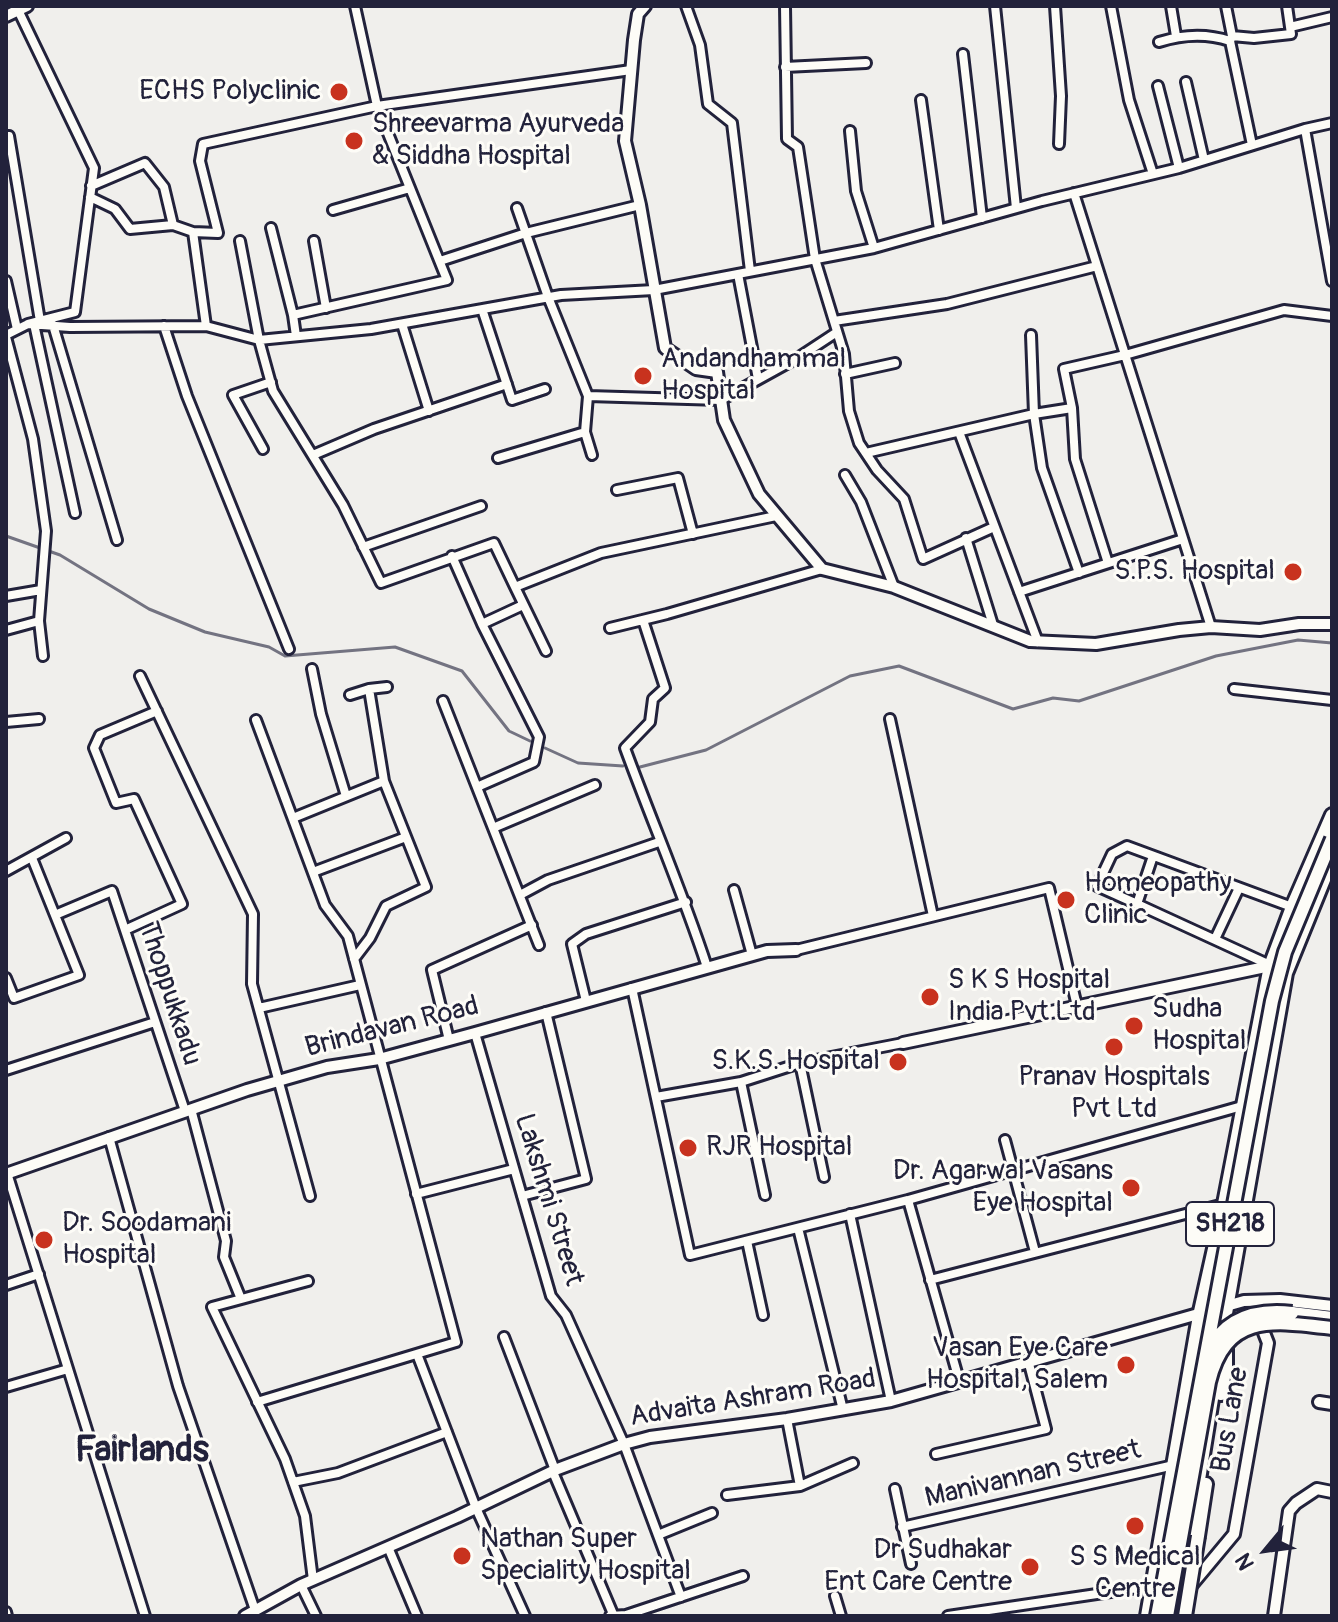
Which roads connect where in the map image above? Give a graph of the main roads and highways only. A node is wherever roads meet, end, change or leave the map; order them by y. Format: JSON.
{"nodes":[{"id":1,"x":1332,"y":815,"type":"edge"},
{"id":2,"x":1332,"y":839,"type":"edge"},
{"id":3,"x":1332,"y":860,"type":"edge"},
{"id":4,"x":1227,"y":1303,"type":"junction"},
{"id":5,"x":1332,"y":1318,"type":"edge"},
{"id":6,"x":1332,"y":1328,"type":"edge"},
{"id":7,"x":1201,"y":1370,"type":"junction"},
{"id":8,"x":1147,"y":1616,"type":"edge"},
{"id":9,"x":1157,"y":1616,"type":"edge"},
{"id":10,"x":1167,"y":1616,"type":"edge"},
{"id":11,"x":1177,"y":1616,"type":"edge"},
{"id":12,"x":1185,"y":1616,"type":"edge"}],
"edges":[{"from":1,"to":8,"type":"main road"},
{"from":2,"to":7,"type":"main road","number":"SH218","bridge":true},
{"from":3,"to":4,"type":"main road","number":"SH218"},
{"from":4,"to":11,"type":"main road"},
{"from":4,"to":12,"type":"main road","number":"SH218","bridge":true},
{"from":5,"to":7,"type":"main road","bridge":true},
{"from":6,"to":10,"type":"main road","bridge":true},
{"from":7,"to":9,"type":"main road","number":"SH218","bridge":true}]}
